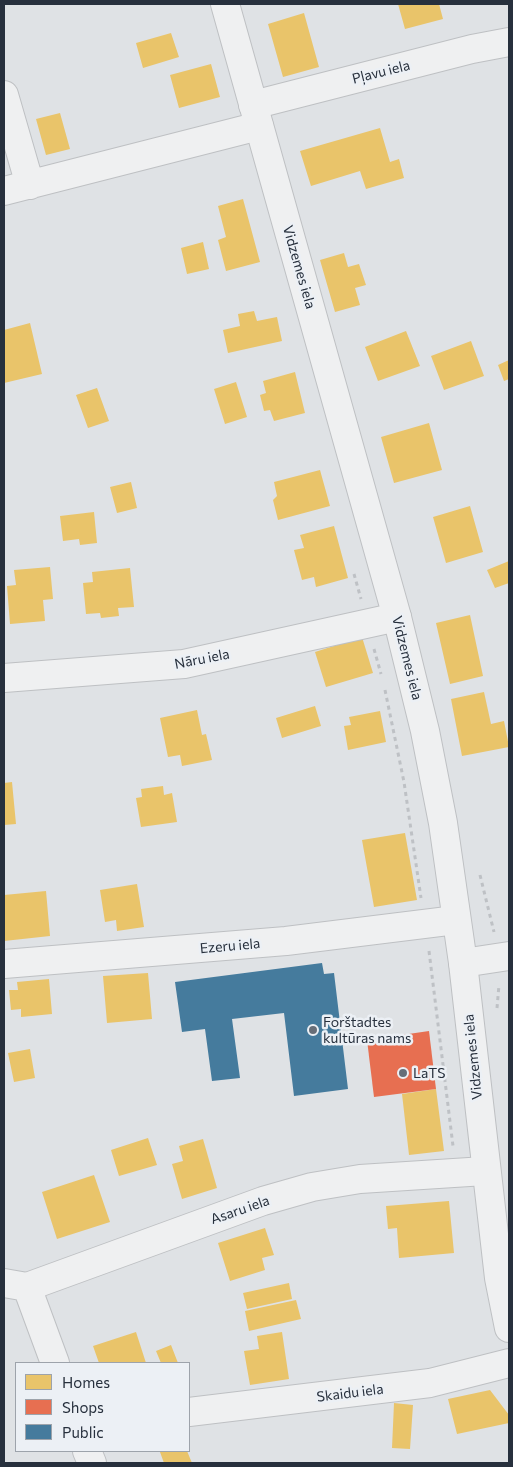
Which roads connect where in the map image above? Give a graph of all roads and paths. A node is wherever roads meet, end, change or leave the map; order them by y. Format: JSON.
{"nodes":[{"id":1,"x":225,"y":4,"type":"edge"},
{"id":2,"x":509,"y":42,"type":"edge"},
{"id":3,"x":4,"y":95,"type":"edge"},
{"id":4,"x":256,"y":115,"type":"junction"},
{"id":5,"x":30,"y":186,"type":"junction"},
{"id":6,"x":4,"y":192,"type":"edge"},
{"id":7,"x":352,"y":566,"type":"dead end"},
{"id":8,"x":397,"y":617,"type":"junction"},
{"id":9,"x":368,"y":623,"type":"junction"},
{"id":10,"x":4,"y":678,"type":"edge"},
{"id":11,"x":382,"y":678,"type":"dead end"},
{"id":12,"x":384,"y":687,"type":"dead end"},
{"id":13,"x":456,"y":920,"type":"junction"},
{"id":14,"x":425,"y":923,"type":"junction"},
{"id":15,"x":509,"y":956,"type":"edge"},
{"id":16,"x":463,"y":963,"type":"junction"},
{"id":17,"x":4,"y":964,"type":"edge"},
{"id":18,"x":486,"y":1171,"type":"junction"},
{"id":19,"x":458,"y":1174,"type":"junction"},
{"id":20,"x":15,"y":1285,"type":"edge"},
{"id":21,"x":509,"y":1328,"type":"edge"},
{"id":22,"x":54,"y":1362,"type":"edge"},
{"id":23,"x":509,"y":1363,"type":"edge"},
{"id":24,"x":190,"y":1412,"type":"edge"}],
"edges":[{"from":1,"to":4,"type":"street","name":"Vidzemes iela"},
{"from":2,"to":4,"type":"street","name":"Pļavu iela"},
{"from":3,"to":5,"type":"street"},
{"from":4,"to":5,"type":"street","name":"Pļavu iela"},
{"from":4,"to":8,"type":"street","name":"Vidzemes iela"},
{"from":5,"to":6,"type":"street","name":"Pļavu iela"},
{"from":7,"to":9,"type":"path"},
{"from":8,"to":9,"type":"street","name":"Nāru iela"},
{"from":8,"to":13,"type":"street","name":"Vidzemes iela"},
{"from":9,"to":10,"type":"street","name":"Nāru iela"},
{"from":9,"to":11,"type":"path"},
{"from":12,"to":14,"type":"path"},
{"from":13,"to":14,"type":"street","name":"Ezeru iela"},
{"from":13,"to":16,"type":"street","name":"Vidzemes iela"},
{"from":14,"to":17,"type":"street","name":"Ezeru iela"},
{"from":14,"to":19,"type":"path"},
{"from":15,"to":16,"type":"street"},
{"from":16,"to":18,"type":"street","name":"Vidzemes iela"},
{"from":18,"to":19,"type":"street","name":"Asaru iela"},
{"from":18,"to":21,"type":"street","name":"Vidzemes iela"},
{"from":19,"to":20,"type":"street","name":"Asaru iela"},
{"from":20,"to":22,"type":"street"},
{"from":23,"to":24,"type":"street","name":"Skaidu iela"}]}
